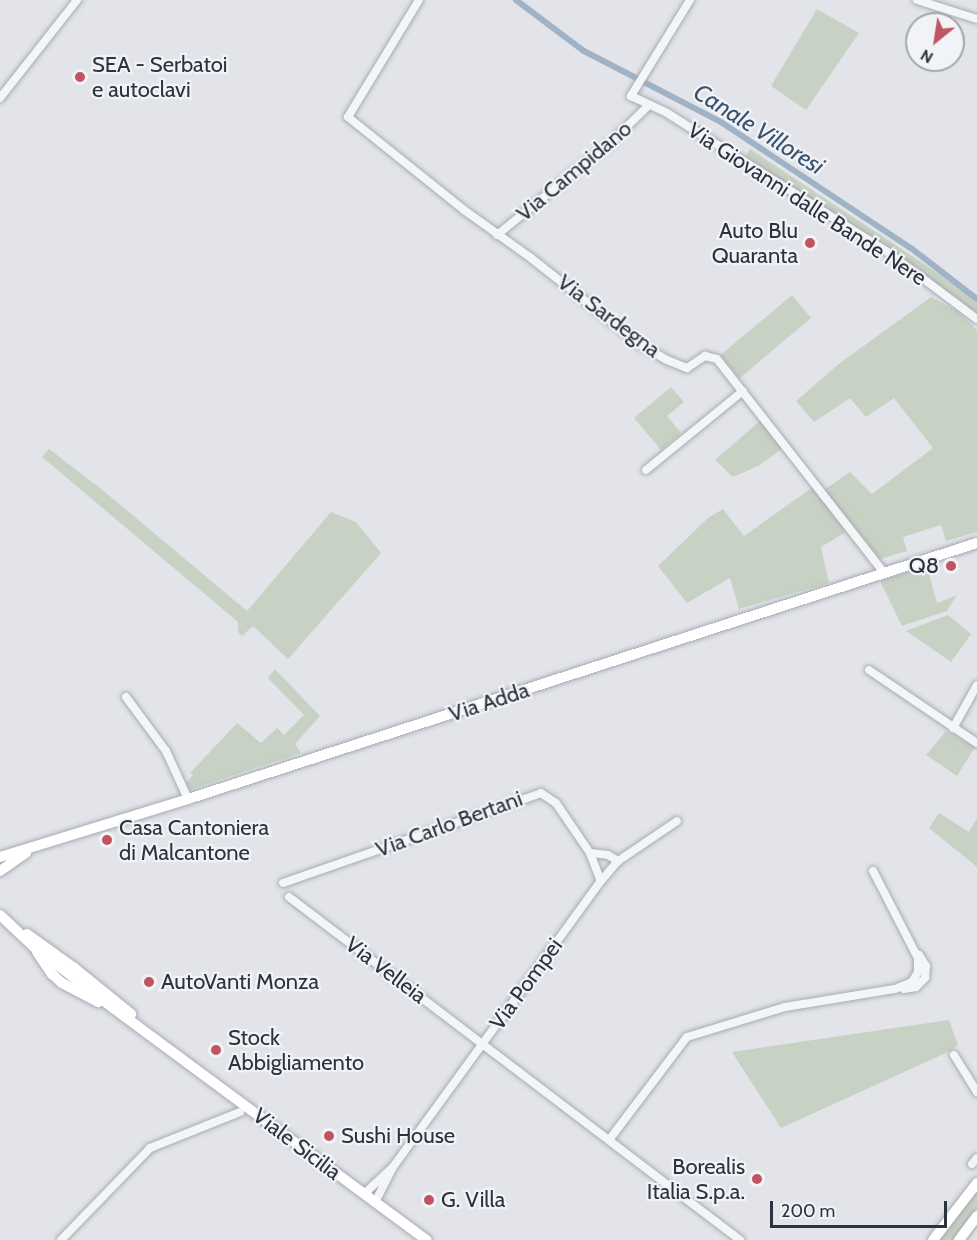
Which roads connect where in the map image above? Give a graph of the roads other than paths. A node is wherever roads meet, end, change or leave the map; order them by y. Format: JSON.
{"nodes":[{"id":1,"x":78,"y":0,"type":"edge"},
{"id":2,"x":419,"y":0,"type":"edge"},
{"id":3,"x":690,"y":0,"type":"edge"},
{"id":4,"x":917,"y":0,"type":"edge"},
{"id":5,"x":977,"y":19,"type":"edge"},
{"id":6,"x":0,"y":98,"type":"edge"},
{"id":7,"x":649,"y":105,"type":"junction"},
{"id":8,"x":497,"y":235,"type":"junction"},
{"id":9,"x":977,"y":319,"type":"edge"},
{"id":10,"x":743,"y":391,"type":"junction"},
{"id":11,"x":646,"y":470,"type":"dead end"},
{"id":12,"x":977,"y":543,"type":"edge"},
{"id":13,"x":884,"y":573,"type":"junction"},
{"id":14,"x":869,"y":670,"type":"dead end"},
{"id":15,"x":977,"y":685,"type":"edge"},
{"id":16,"x":126,"y":697,"type":"dead end"},
{"id":17,"x":953,"y":728,"type":"junction"},
{"id":18,"x":977,"y":743,"type":"edge"},
{"id":19,"x":188,"y":799,"type":"junction"},
{"id":20,"x":677,"y":821,"type":"dead end"},
{"id":21,"x":33,"y":847,"type":"junction"},
{"id":22,"x":590,"y":853,"type":"junction"},
{"id":23,"x":0,"y":857,"type":"edge"},
{"id":24,"x":618,"y":861,"type":"junction"},
{"id":25,"x":0,"y":871,"type":"edge"},
{"id":26,"x":873,"y":871,"type":"dead end"},
{"id":27,"x":601,"y":881,"type":"junction"},
{"id":28,"x":283,"y":883,"type":"dead end"},
{"id":29,"x":289,"y":897,"type":"dead end"},
{"id":30,"x":1,"y":914,"type":"edge"},
{"id":31,"x":16,"y":927,"type":"junction"},
{"id":32,"x":34,"y":947,"type":"junction"},
{"id":33,"x":74,"y":972,"type":"junction"},
{"id":34,"x":64,"y":984,"type":"junction"},
{"id":35,"x":113,"y":1008,"type":"junction"},
{"id":36,"x":482,"y":1044,"type":"junction"},
{"id":37,"x":166,"y":1047,"type":"junction"},
{"id":38,"x":954,"y":1055,"type":"dead end"},
{"id":39,"x":977,"y":1092,"type":"edge"},
{"id":40,"x":240,"y":1112,"type":"dead end"},
{"id":41,"x":609,"y":1140,"type":"junction"},
{"id":42,"x":393,"y":1167,"type":"junction"},
{"id":43,"x":977,"y":1183,"type":"edge"},
{"id":44,"x":364,"y":1194,"type":"junction"},
{"id":45,"x":375,"y":1202,"type":"junction"},
{"id":46,"x":977,"y":1216,"type":"edge"},
{"id":47,"x":61,"y":1240,"type":"edge"},
{"id":48,"x":427,"y":1240,"type":"edge"},
{"id":49,"x":740,"y":1240,"type":"edge"},
{"id":50,"x":933,"y":1240,"type":"edge"},
{"id":51,"x":959,"y":1240,"type":"edge"}],
"edges":[{"from":1,"to":6,"type":"street"},
{"from":2,"to":8,"type":"street","name":"Via Sardegna"},
{"from":3,"to":7,"type":"street","name":"Via Giovanni dalle Bande Nere"},
{"from":4,"to":5,"type":"street"},
{"from":7,"to":8,"type":"street","name":"Via Campidano"},
{"from":7,"to":9,"type":"street","name":"Via Giovanni dalle Bande Nere"},
{"from":8,"to":10,"type":"street","name":"Via Sardegna"},
{"from":10,"to":11,"type":"street"},
{"from":10,"to":13,"type":"street","name":"Via Sardegna"},
{"from":12,"to":13,"type":"main road","name":"Via Adda"},
{"from":13,"to":19,"type":"main road","name":"Via Adda"},
{"from":14,"to":17,"type":"street"},
{"from":15,"to":17,"type":"street"},
{"from":16,"to":19,"type":"street"},
{"from":17,"to":18,"type":"street"},
{"from":19,"to":21,"type":"main road","name":"Via Adda"},
{"from":20,"to":24,"type":"street","name":"Via Pompei"},
{"from":21,"to":23,"type":"main road","name":"Via Adda"},
{"from":21,"to":25,"type":"main road"},
{"from":22,"to":24,"type":"street"},
{"from":22,"to":27,"type":"street","name":"Via Carlo Bertani"},
{"from":22,"to":28,"type":"street","name":"Via Carlo Bertani"},
{"from":24,"to":27,"type":"street","name":"Via Pompei"},
{"from":26,"to":41,"type":"street"},
{"from":27,"to":36,"type":"street","name":"Via Pompei"},
{"from":29,"to":36,"type":"street","name":"Via Velleia"},
{"from":30,"to":31,"type":"main road","name":"Viale Sicilia"},
{"from":31,"to":32,"type":"main road","name":"Viale Sicilia"},
{"from":31,"to":33,"type":"main road","name":"Viale Sicilia"},
{"from":32,"to":33,"type":"main road","name":"Viale Sicilia"},
{"from":32,"to":34,"type":"main road"},
{"from":33,"to":34,"type":"main road"},
{"from":33,"to":34,"type":"main road"},
{"from":33,"to":35,"type":"main road","name":"Viale Sicilia"},
{"from":33,"to":37,"type":"main road","name":"Viale Sicilia"},
{"from":34,"to":35,"type":"main road"},
{"from":35,"to":37,"type":"main road","name":"Viale Sicilia"},
{"from":36,"to":41,"type":"street","name":"Via Velleia"},
{"from":36,"to":42,"type":"street","name":"Via Pompei"},
{"from":37,"to":44,"type":"main road","name":"Viale Sicilia"},
{"from":38,"to":39,"type":"street"},
{"from":40,"to":47,"type":"street"},
{"from":41,"to":49,"type":"street","name":"Via Velleia"},
{"from":42,"to":44,"type":"street","name":"Via Pompei"},
{"from":42,"to":45,"type":"street","name":"Via Pompei"},
{"from":43,"to":50,"type":"main road"},
{"from":44,"to":45,"type":"main road","name":"Viale Sicilia"},
{"from":45,"to":48,"type":"main road","name":"Viale Sicilia"},
{"from":46,"to":51,"type":"main road"}]}
